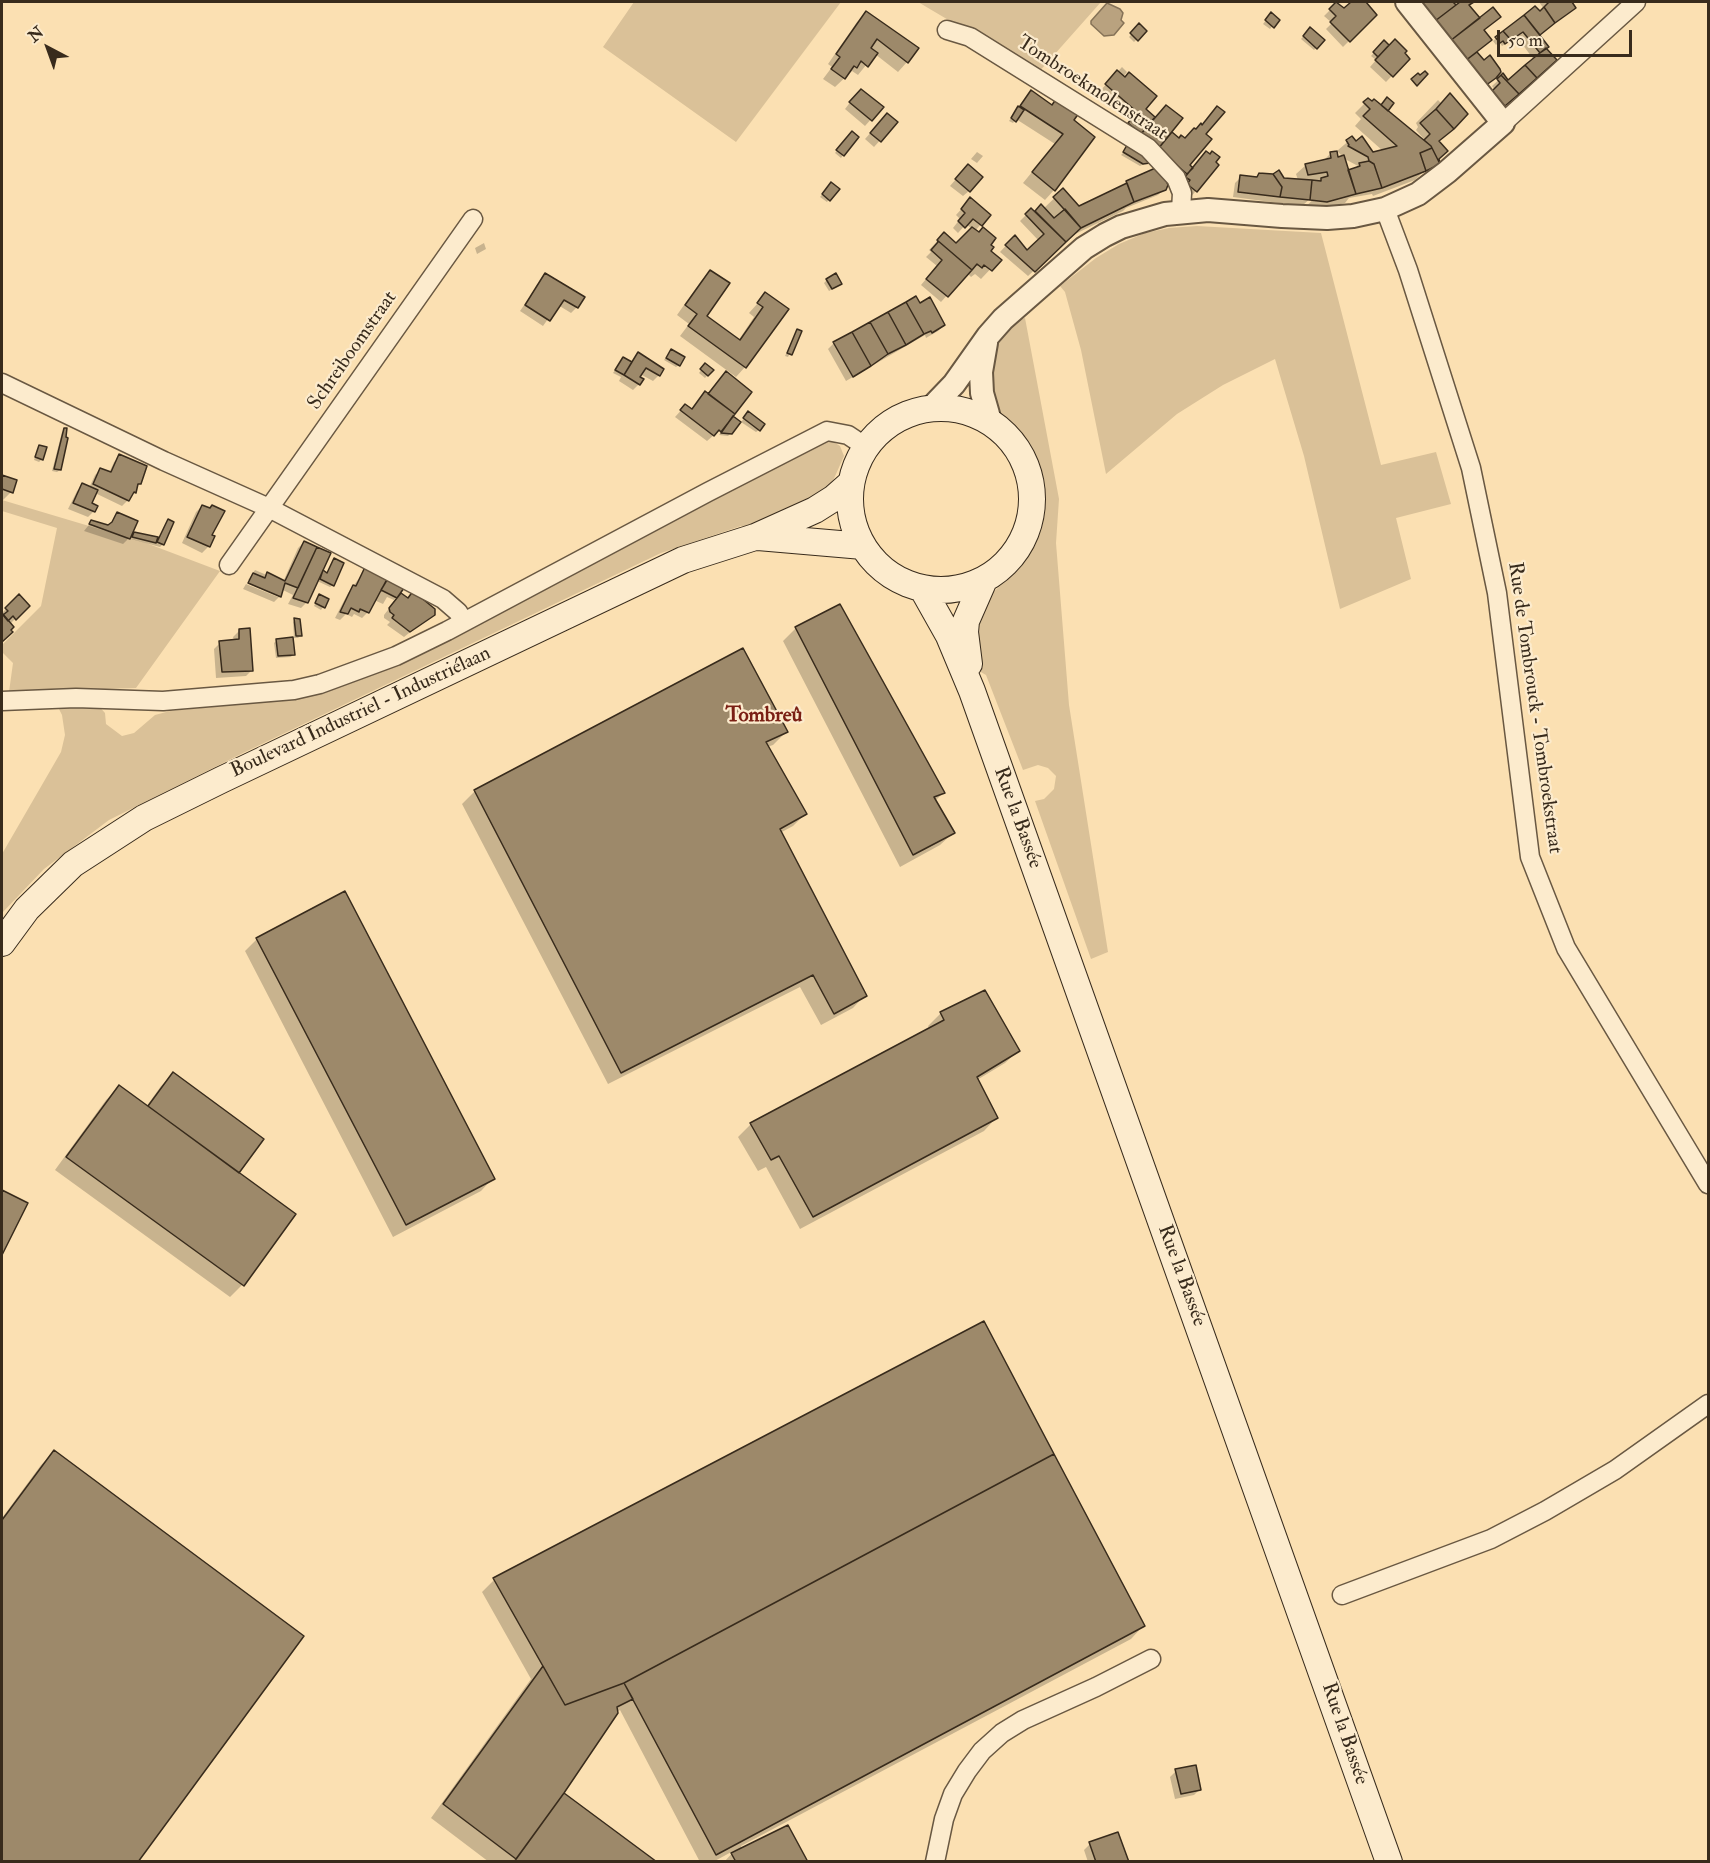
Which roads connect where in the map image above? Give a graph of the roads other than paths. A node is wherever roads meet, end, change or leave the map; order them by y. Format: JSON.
{"nodes":[{"id":1,"x":1407,"y":2,"type":"edge"},
{"id":2,"x":1636,"y":2,"type":"edge"},
{"id":3,"x":947,"y":30,"type":"dead end"},
{"id":4,"x":1503,"y":123,"type":"junction"},
{"id":5,"x":1385,"y":209,"type":"junction"},
{"id":6,"x":1181,"y":211,"type":"junction"},
{"id":7,"x":472,"y":219,"type":"dead end"},
{"id":8,"x":988,"y":336,"type":"junction"},
{"id":9,"x":2,"y":382,"type":"edge"},
{"id":10,"x":931,"y":408,"type":"junction"},
{"id":11,"x":990,"y":421,"type":"junction"},
{"id":12,"x":866,"y":447,"type":"junction"},
{"id":13,"x":851,"y":483,"type":"junction"},
{"id":14,"x":269,"y":508,"type":"junction"},
{"id":15,"x":755,"y":537,"type":"junction"},
{"id":16,"x":863,"y":546,"type":"junction"},
{"id":17,"x":229,"y":565,"type":"dead end"},
{"id":18,"x":984,"y":580,"type":"junction"},
{"id":19,"x":922,"y":588,"type":"junction"},
{"id":20,"x":464,"y":622,"type":"junction"},
{"id":21,"x":972,"y":691,"type":"junction"},
{"id":22,"x":2,"y":701,"type":"edge"},
{"id":23,"x":2,"y":942,"type":"edge"},
{"id":24,"x":1705,"y":1172,"type":"edge"},
{"id":25,"x":1708,"y":1404,"type":"edge"},
{"id":26,"x":1342,"y":1595,"type":"dead end"},
{"id":27,"x":1151,"y":1659,"type":"dead end"},
{"id":28,"x":935,"y":1862,"type":"edge"},
{"id":29,"x":1389,"y":1862,"type":"edge"}],
"edges":[{"from":1,"to":4,"type":"street"},
{"from":2,"to":4,"type":"street"},
{"from":3,"to":6,"type":"street","name":"Tombroekmolenstraat"},
{"from":4,"to":5,"type":"street"},
{"from":5,"to":6,"type":"street"},
{"from":5,"to":24,"type":"street","name":"Rue de Tombrouck - Tombroekstraat"},
{"from":6,"to":8,"type":"street"},
{"from":7,"to":14,"type":"street","name":"Schreiboomstraat"},
{"from":8,"to":10,"type":"street"},
{"from":8,"to":11,"type":"street"},
{"from":9,"to":14,"type":"street"},
{"from":10,"to":11,"type":"main road"},
{"from":10,"to":12,"type":"main road"},
{"from":11,"to":18,"type":"main road"},
{"from":12,"to":13,"type":"main road"},
{"from":12,"to":20,"type":"street"},
{"from":13,"to":15,"type":"main road","name":"Boulevard Industriel - Industriélaan"},
{"from":13,"to":16,"type":"main road"},
{"from":14,"to":17,"type":"street","name":"Schreiboomstraat"},
{"from":14,"to":20,"type":"street"},
{"from":15,"to":16,"type":"main road","name":"Boulevard Industriel - Industriélaan"},
{"from":15,"to":23,"type":"main road","name":"Boulevard Industriel - Industriélaan"},
{"from":16,"to":19,"type":"main road"},
{"from":18,"to":19,"type":"main road"},
{"from":18,"to":21,"type":"main road","name":"Rue la Bassée"},
{"from":19,"to":21,"type":"main road","name":"Rue la Bassée"},
{"from":20,"to":22,"type":"street"},
{"from":21,"to":29,"type":"main road","name":"Rue la Bassée"},
{"from":25,"to":26,"type":"street"},
{"from":27,"to":28,"type":"street"}]}
